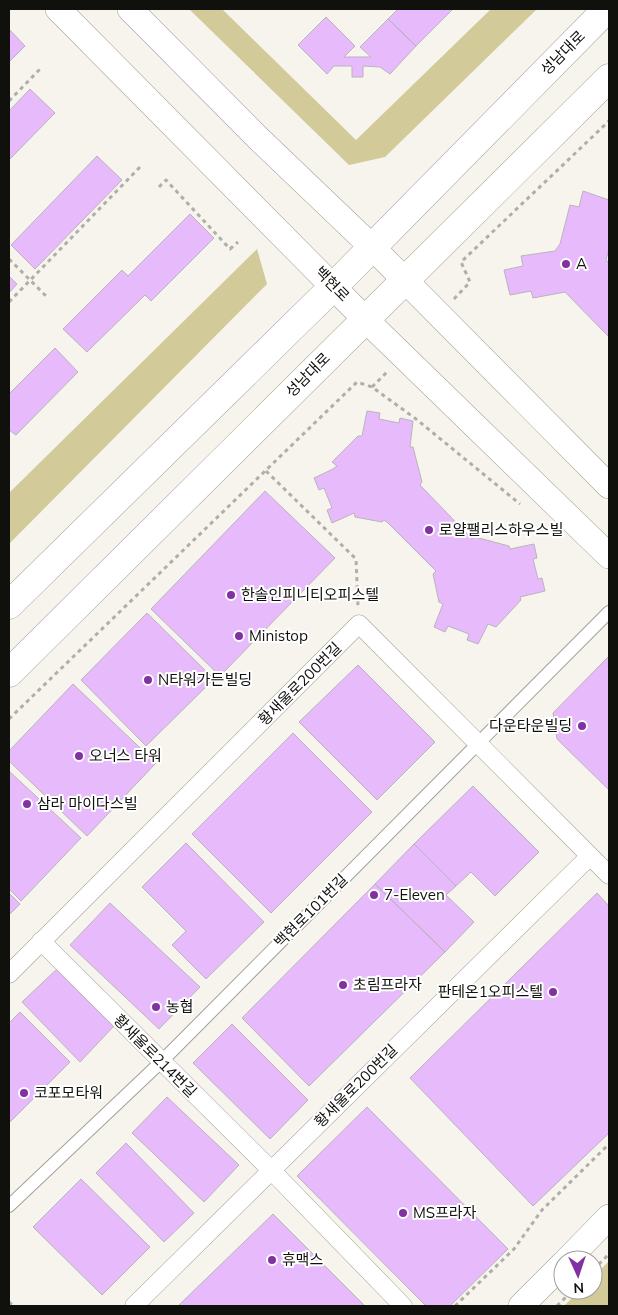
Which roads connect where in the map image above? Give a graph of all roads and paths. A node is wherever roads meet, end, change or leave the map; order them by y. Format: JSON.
{"nodes":[{"id":1,"x":58,"y":9,"type":"edge"},
{"id":2,"x":130,"y":9,"type":"edge"},
{"id":3,"x":607,"y":9,"type":"edge"},
{"id":4,"x":42,"y":67,"type":"dead end"},
{"id":5,"x":609,"y":78,"type":"edge"},
{"id":6,"x":9,"y":101,"type":"edge"},
{"id":7,"x":609,"y":121,"type":"edge"},
{"id":8,"x":140,"y":167,"type":"dead end"},
{"id":9,"x":159,"y":187,"type":"dead end"},
{"id":10,"x":238,"y":242,"type":"dead end"},
{"id":11,"x":372,"y":247,"type":"junction"},
{"id":12,"x":9,"y":259,"type":"edge"},
{"id":13,"x":30,"y":280,"type":"junction"},
{"id":14,"x":404,"y":281,"type":"junction"},
{"id":15,"x":334,"y":286,"type":"junction"},
{"id":16,"x":48,"y":298,"type":"dead end"},
{"id":17,"x":9,"y":302,"type":"edge"},
{"id":18,"x":439,"y":316,"type":"junction"},
{"id":19,"x":365,"y":319,"type":"junction"},
{"id":20,"x":403,"y":356,"type":"junction"},
{"id":21,"x":372,"y":387,"type":"junction"},
{"id":22,"x":266,"y":471,"type":"junction"},
{"id":23,"x":609,"y":486,"type":"edge"},
{"id":24,"x":524,"y":508,"type":"dead end"},
{"id":25,"x":609,"y":556,"type":"edge"},
{"id":26,"x":9,"y":605,"type":"edge"},
{"id":27,"x":609,"y":612,"type":"edge"},
{"id":28,"x":359,"y":624,"type":"junction"},
{"id":29,"x":9,"y":673,"type":"edge"},
{"id":30,"x":9,"y":719,"type":"edge"},
{"id":31,"x":479,"y":742,"type":"junction"},
{"id":32,"x":590,"y":856,"type":"junction"},
{"id":33,"x":609,"y":875,"type":"edge"},
{"id":34,"x":41,"y":941,"type":"junction"},
{"id":35,"x":9,"y":974,"type":"edge"},
{"id":36,"x":160,"y":1062,"type":"junction"},
{"id":37,"x":609,"y":1144,"type":"edge"},
{"id":38,"x":271,"y":1170,"type":"junction"},
{"id":39,"x":9,"y":1206,"type":"edge"},
{"id":40,"x":609,"y":1217,"type":"edge"},
{"id":41,"x":577,"y":1250,"type":"edge"},
{"id":42,"x":553,"y":1274,"type":"edge"},
{"id":43,"x":9,"y":1302,"type":"edge"},
{"id":44,"x":13,"y":1306,"type":"edge"},
{"id":45,"x":134,"y":1306,"type":"edge"},
{"id":46,"x":404,"y":1306,"type":"edge"},
{"id":47,"x":455,"y":1306,"type":"edge"},
{"id":48,"x":521,"y":1306,"type":"edge"}],
"edges":[{"from":1,"to":15,"type":"main road","name":"백현로"},
{"from":2,"to":11,"type":"main road"},
{"from":3,"to":11,"type":"main road","name":"성남대로"},
{"from":4,"to":6,"type":"path"},
{"from":5,"to":14,"type":"main road","name":"성남대로"},
{"from":7,"to":18,"type":"path"},
{"from":8,"to":13,"type":"path"},
{"from":9,"to":10,"type":"path"},
{"from":11,"to":14,"type":"main road"},
{"from":11,"to":15,"type":"main road","name":"성남대로"},
{"from":12,"to":13,"type":"path"},
{"from":13,"to":16,"type":"path"},
{"from":13,"to":17,"type":"path"},
{"from":14,"to":18,"type":"main road"},
{"from":14,"to":19,"type":"main road","name":"성남대로"},
{"from":15,"to":19,"type":"main road","name":"백현로"},
{"from":15,"to":26,"type":"main road","name":"성남대로"},
{"from":18,"to":23,"type":"main road"},
{"from":19,"to":20,"type":"main road","name":"백현로"},
{"from":19,"to":29,"type":"main road","name":"성남대로"},
{"from":20,"to":21,"type":"path"},
{"from":20,"to":25,"type":"main road","name":"백현로"},
{"from":21,"to":22,"type":"path"},
{"from":21,"to":24,"type":"path"},
{"from":22,"to":28,"type":"path"},
{"from":22,"to":30,"type":"path"},
{"from":27,"to":31,"type":"street","name":"백현로101번길"},
{"from":28,"to":31,"type":"street"},
{"from":28,"to":34,"type":"street","name":"황새울로200번길"},
{"from":31,"to":32,"type":"street"},
{"from":31,"to":36,"type":"street","name":"백현로101번길"},
{"from":32,"to":33,"type":"street"},
{"from":32,"to":38,"type":"street","name":"황새울로200번길"},
{"from":34,"to":35,"type":"street","name":"황새울로200번길"},
{"from":34,"to":36,"type":"street","name":"황새울로214번길"},
{"from":36,"to":38,"type":"street","name":"황새울로214번길"},
{"from":36,"to":39,"type":"street","name":"백현로101번길"},
{"from":37,"to":47,"type":"path"},
{"from":38,"to":45,"type":"street"},
{"from":38,"to":46,"type":"street","name":"황새울로214번길"},
{"from":40,"to":41,"type":"main road"},
{"from":42,"to":48,"type":"main road"},
{"from":43,"to":44,"type":"path"}]}
